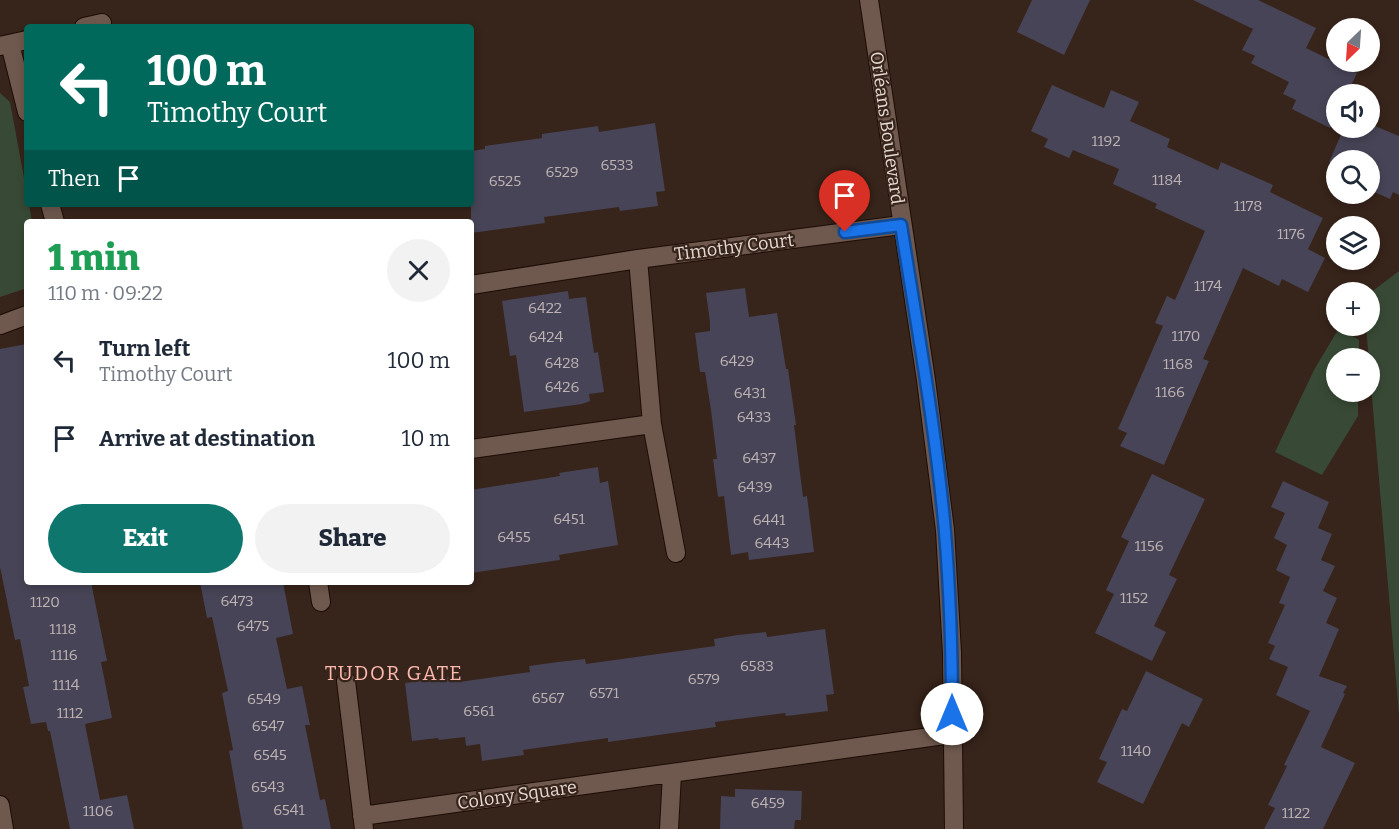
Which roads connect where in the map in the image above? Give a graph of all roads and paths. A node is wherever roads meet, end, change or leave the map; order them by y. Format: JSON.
{"nodes":[{"id":1,"x":869,"y":0,"type":"edge"},
{"id":2,"x":12,"y":43,"type":"edge"},
{"id":3,"x":24,"y":98,"type":"edge"},
{"id":4,"x":901,"y":225,"type":"junction"},
{"id":5,"x":638,"y":259,"type":"junction"},
{"id":6,"x":474,"y":285,"type":"edge"},
{"id":7,"x":24,"y":316,"type":"edge"},
{"id":8,"x":0,"y":325,"type":"edge"},
{"id":9,"x":652,"y":424,"type":"junction"},
{"id":10,"x":474,"y":449,"type":"edge"},
{"id":11,"x":676,"y":553,"type":"dead end"},
{"id":12,"x":318,"y":585,"type":"edge"},
{"id":13,"x":321,"y":602,"type":"dead end"},
{"id":14,"x":345,"y":681,"type":"dead end"},
{"id":15,"x":952,"y":734,"type":"junction"},
{"id":16,"x":672,"y":774,"type":"junction"},
{"id":17,"x":0,"y":805,"type":"edge"},
{"id":18,"x":363,"y":822,"type":"edge"},
{"id":19,"x":4,"y":829,"type":"edge"},
{"id":20,"x":669,"y":829,"type":"edge"},
{"id":21,"x":954,"y":829,"type":"edge"}],
"edges":[{"from":1,"to":4,"type":"street","name":"Orléans Boulevard"},
{"from":2,"to":3,"type":"street"},
{"from":4,"to":5,"type":"street","name":"Timothy Court"},
{"from":4,"to":15,"type":"street","name":"Orléans Boulevard"},
{"from":5,"to":6,"type":"street","name":"Timothy Court"},
{"from":5,"to":9,"type":"street"},
{"from":7,"to":8,"type":"street"},
{"from":9,"to":10,"type":"street"},
{"from":9,"to":11,"type":"street"},
{"from":12,"to":13,"type":"street"},
{"from":14,"to":18,"type":"street","name":"Colony Square"},
{"from":15,"to":16,"type":"street","name":"Colony Square"},
{"from":15,"to":21,"type":"street","name":"Orléans Boulevard"},
{"from":16,"to":18,"type":"street","name":"Colony Square"},
{"from":16,"to":20,"type":"street"},
{"from":17,"to":19,"type":"street"}]}
